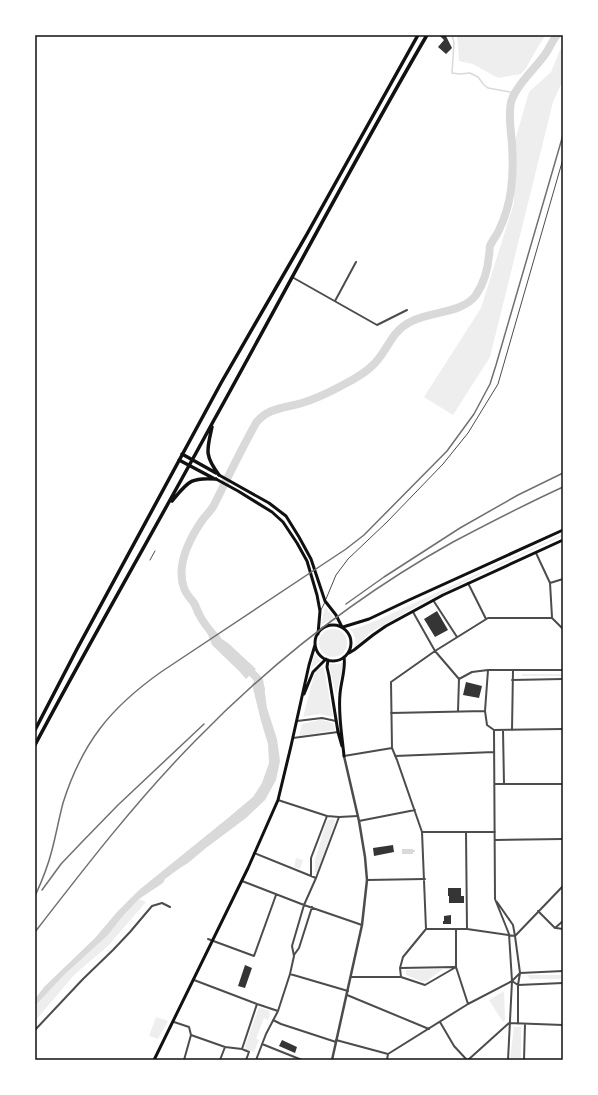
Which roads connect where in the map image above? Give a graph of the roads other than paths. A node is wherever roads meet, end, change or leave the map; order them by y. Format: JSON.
{"nodes":[{"id":1,"x":418,"y":35,"type":"edge"},
{"id":2,"x":427,"y":35,"type":"edge"},
{"id":3,"x":563,"y":159,"type":"edge"},
{"id":4,"x":356,"y":262,"type":"dead end"},
{"id":5,"x":292,"y":277,"type":"junction"},
{"id":6,"x":335,"y":301,"type":"junction"},
{"id":7,"x":407,"y":310,"type":"dead end"},
{"id":8,"x":214,"y":422,"type":"junction"},
{"id":9,"x":182,"y":454,"type":"junction"},
{"id":10,"x":179,"y":460,"type":"junction"},
{"id":11,"x":192,"y":460,"type":"junction"},
{"id":12,"x":190,"y":465,"type":"junction"},
{"id":13,"x":219,"y":475,"type":"junction"},
{"id":14,"x":216,"y":480,"type":"junction"},
{"id":15,"x":166,"y":508,"type":"junction"},
{"id":16,"x":563,"y":530,"type":"edge"},
{"id":17,"x":563,"y":540,"type":"edge"},
{"id":18,"x":154,"y":551,"type":"dead end"},
{"id":19,"x":535,"y":552,"type":"junction"},
{"id":20,"x":150,"y":560,"type":"dead end"},
{"id":21,"x":563,"y":579,"type":"edge"},
{"id":22,"x":468,"y":583,"type":"junction"},
{"id":23,"x":550,"y":584,"type":"junction"},
{"id":24,"x":433,"y":600,"type":"junction"},
{"id":25,"x":325,"y":601,"type":"junction"},
{"id":26,"x":320,"y":611,"type":"junction"},
{"id":27,"x":413,"y":612,"type":"junction"},
{"id":28,"x":552,"y":618,"type":"junction"},
{"id":29,"x":486,"y":619,"type":"junction"},
{"id":30,"x":343,"y":627,"type":"junction"},
{"id":31,"x":563,"y":629,"type":"edge"},
{"id":32,"x":318,"y":634,"type":"junction"},
{"id":33,"x":457,"y":637,"type":"junction"},
{"id":34,"x":316,"y":645,"type":"junction"},
{"id":35,"x":435,"y":651,"type":"junction"},
{"id":36,"x":348,"y":653,"type":"junction"},
{"id":37,"x":344,"y":657,"type":"junction"},
{"id":38,"x":327,"y":659,"type":"junction"},
{"id":39,"x":488,"y":670,"type":"junction"},
{"id":40,"x":512,"y":670,"type":"junction"},
{"id":41,"x":563,"y":670,"type":"edge"},
{"id":42,"x":459,"y":679,"type":"junction"},
{"id":43,"x":563,"y":679,"type":"edge"},
{"id":44,"x":512,"y":680,"type":"junction"},
{"id":45,"x":300,"y":707,"type":"junction"},
{"id":46,"x":458,"y":711,"type":"junction"},
{"id":47,"x":485,"y":711,"type":"junction"},
{"id":48,"x":391,"y":713,"type":"junction"},
{"id":49,"x":297,"y":721,"type":"junction"},
{"id":50,"x":336,"y":721,"type":"junction"},
{"id":51,"x":563,"y":729,"type":"edge"},
{"id":52,"x":35,"y":730,"type":"edge"},
{"id":53,"x":494,"y":730,"type":"junction"},
{"id":54,"x":503,"y":730,"type":"junction"},
{"id":55,"x":512,"y":730,"type":"junction"},
{"id":56,"x":338,"y":732,"type":"junction"},
{"id":57,"x":293,"y":738,"type":"junction"},
{"id":58,"x":35,"y":745,"type":"edge"},
{"id":59,"x":392,"y":748,"type":"junction"},
{"id":60,"x":494,"y":752,"type":"junction"},
{"id":61,"x":344,"y":756,"type":"junction"},
{"id":62,"x":395,"y":756,"type":"junction"},
{"id":63,"x":495,"y":784,"type":"junction"},
{"id":64,"x":504,"y":784,"type":"junction"},
{"id":65,"x":563,"y":784,"type":"edge"},
{"id":66,"x":278,"y":800,"type":"junction"},
{"id":67,"x":415,"y":810,"type":"junction"},
{"id":68,"x":327,"y":816,"type":"junction"},
{"id":69,"x":358,"y":816,"type":"junction"},
{"id":70,"x":339,"y":817,"type":"junction"},
{"id":71,"x":359,"y":821,"type":"junction"},
{"id":72,"x":422,"y":832,"type":"junction"},
{"id":73,"x":466,"y":832,"type":"junction"},
{"id":74,"x":496,"y":832,"type":"junction"},
{"id":75,"x":563,"y":839,"type":"edge"},
{"id":76,"x":495,"y":840,"type":"junction"},
{"id":77,"x":254,"y":853,"type":"junction"},
{"id":78,"x":311,"y":876,"type":"junction"},
{"id":79,"x":316,"y":878,"type":"junction"},
{"id":80,"x":425,"y":879,"type":"junction"},
{"id":81,"x":367,"y":880,"type":"junction"},
{"id":82,"x":242,"y":881,"type":"junction"},
{"id":83,"x":563,"y":886,"type":"edge"},
{"id":84,"x":276,"y":895,"type":"junction"},
{"id":85,"x":495,"y":899,"type":"junction"},
{"id":86,"x":304,"y":905,"type":"junction"},
{"id":87,"x":170,"y":906,"type":"dead end"},
{"id":88,"x":312,"y":907,"type":"junction"},
{"id":89,"x":538,"y":911,"type":"junction"},
{"id":90,"x":563,"y":921,"type":"edge"},
{"id":91,"x":362,"y":925,"type":"junction"},
{"id":92,"x":555,"y":928,"type":"junction"},
{"id":93,"x":563,"y":928,"type":"edge"},
{"id":94,"x":426,"y":929,"type":"junction"},
{"id":95,"x":456,"y":929,"type":"junction"},
{"id":96,"x":467,"y":930,"type":"junction"},
{"id":97,"x":509,"y":934,"type":"junction"},
{"id":98,"x":515,"y":936,"type":"junction"},
{"id":99,"x":208,"y":939,"type":"dead end"},
{"id":100,"x":213,"y":940,"type":"junction"},
{"id":101,"x":294,"y":956,"type":"junction"},
{"id":102,"x":456,"y":967,"type":"junction"},
{"id":103,"x":400,"y":968,"type":"junction"},
{"id":104,"x":563,"y":971,"type":"edge"},
{"id":105,"x":520,"y":973,"type":"junction"},
{"id":106,"x":290,"y":974,"type":"junction"},
{"id":107,"x":351,"y":977,"type":"junction"},
{"id":108,"x":401,"y":977,"type":"junction"},
{"id":109,"x":194,"y":980,"type":"junction"},
{"id":110,"x":512,"y":981,"type":"junction"},
{"id":111,"x":563,"y":983,"type":"edge"},
{"id":112,"x":518,"y":985,"type":"junction"},
{"id":113,"x":348,"y":991,"type":"junction"},
{"id":114,"x":347,"y":995,"type":"junction"},
{"id":115,"x":257,"y":1004,"type":"junction"},
{"id":116,"x":468,"y":1004,"type":"junction"},
{"id":117,"x":278,"y":1011,"type":"junction"},
{"id":118,"x":273,"y":1020,"type":"junction"},
{"id":119,"x":174,"y":1022,"type":"junction"},
{"id":120,"x":440,"y":1022,"type":"junction"},
{"id":121,"x":509,"y":1023,"type":"junction"},
{"id":122,"x":518,"y":1024,"type":"junction"},
{"id":123,"x":525,"y":1024,"type":"junction"},
{"id":124,"x":563,"y":1025,"type":"edge"},
{"id":125,"x":429,"y":1029,"type":"junction"},
{"id":126,"x":35,"y":1030,"type":"edge"},
{"id":127,"x":191,"y":1035,"type":"junction"},
{"id":128,"x":336,"y":1041,"type":"junction"},
{"id":129,"x":262,"y":1044,"type":"junction"},
{"id":130,"x":225,"y":1047,"type":"junction"},
{"id":131,"x":242,"y":1049,"type":"junction"},
{"id":132,"x":388,"y":1054,"type":"junction"},
{"id":133,"x":292,"y":1056,"type":"junction"},
{"id":134,"x":154,"y":1060,"type":"edge"},
{"id":135,"x":184,"y":1060,"type":"edge"},
{"id":136,"x":220,"y":1060,"type":"edge"},
{"id":137,"x":246,"y":1060,"type":"edge"},
{"id":138,"x":256,"y":1060,"type":"edge"},
{"id":139,"x":290,"y":1060,"type":"edge"},
{"id":140,"x":302,"y":1060,"type":"edge"},
{"id":141,"x":332,"y":1060,"type":"edge"},
{"id":142,"x":387,"y":1060,"type":"edge"},
{"id":143,"x":468,"y":1060,"type":"edge"},
{"id":144,"x":508,"y":1060,"type":"edge"},
{"id":145,"x":524,"y":1060,"type":"edge"}],
"edges":[{"from":1,"to":9,"type":"main road"},
{"from":2,"to":5,"type":"main road"},
{"from":3,"to":25,"type":"lane"},
{"from":4,"to":6,"type":"street"},
{"from":5,"to":6,"type":"street"},
{"from":5,"to":8,"type":"main road"},
{"from":6,"to":7,"type":"street"},
{"from":8,"to":11,"type":"main road"},
{"from":8,"to":13,"type":"main road"},
{"from":9,"to":10,"type":"main road"},
{"from":9,"to":11,"type":"main road"},
{"from":10,"to":12,"type":"main road"},
{"from":10,"to":52,"type":"main road"},
{"from":11,"to":12,"type":"main road"},
{"from":11,"to":13,"type":"main road"},
{"from":12,"to":14,"type":"main road"},
{"from":12,"to":15,"type":"main road"},
{"from":13,"to":25,"type":"main road"},
{"from":14,"to":15,"type":"main road"},
{"from":14,"to":26,"type":"main road"},
{"from":15,"to":58,"type":"main road"},
{"from":16,"to":30,"type":"main road"},
{"from":17,"to":19,"type":"main road"},
{"from":18,"to":20,"type":"lane"},
{"from":19,"to":22,"type":"main road"},
{"from":19,"to":23,"type":"street"},
{"from":21,"to":23,"type":"street"},
{"from":22,"to":24,"type":"main road"},
{"from":22,"to":29,"type":"street"},
{"from":23,"to":28,"type":"street"},
{"from":24,"to":27,"type":"main road"},
{"from":24,"to":33,"type":"street"},
{"from":25,"to":26,"type":"lane"},
{"from":25,"to":30,"type":"main road"},
{"from":26,"to":32,"type":"main road"},
{"from":27,"to":35,"type":"street"},
{"from":27,"to":36,"type":"main road"},
{"from":28,"to":29,"type":"street"},
{"from":28,"to":31,"type":"street"},
{"from":29,"to":33,"type":"street"},
{"from":30,"to":32,"type":"main road"},
{"from":30,"to":36,"type":"main road"},
{"from":32,"to":34,"type":"main road"},
{"from":33,"to":35,"type":"street"},
{"from":34,"to":38,"type":"main road"},
{"from":34,"to":45,"type":"main road"},
{"from":35,"to":42,"type":"street"},
{"from":35,"to":48,"type":"street"},
{"from":36,"to":37,"type":"main road"},
{"from":37,"to":38,"type":"main road"},
{"from":37,"to":61,"type":"main road"},
{"from":38,"to":45,"type":"main road"},
{"from":38,"to":50,"type":"main road"},
{"from":39,"to":40,"type":"street"},
{"from":39,"to":42,"type":"street"},
{"from":39,"to":47,"type":"street"},
{"from":40,"to":41,"type":"street"},
{"from":40,"to":44,"type":"street"},
{"from":42,"to":46,"type":"street"},
{"from":43,"to":44,"type":"street"},
{"from":44,"to":55,"type":"street"},
{"from":45,"to":49,"type":"main road"},
{"from":46,"to":47,"type":"street"},
{"from":46,"to":48,"type":"street"},
{"from":47,"to":53,"type":"street"},
{"from":48,"to":59,"type":"street"},
{"from":49,"to":50,"type":"street"},
{"from":49,"to":57,"type":"main road"},
{"from":50,"to":56,"type":"main road"},
{"from":51,"to":55,"type":"street"},
{"from":53,"to":54,"type":"street"},
{"from":53,"to":60,"type":"street"},
{"from":54,"to":55,"type":"street"},
{"from":54,"to":64,"type":"street"},
{"from":56,"to":57,"type":"street"},
{"from":56,"to":61,"type":"main road"},
{"from":57,"to":66,"type":"main road"},
{"from":59,"to":61,"type":"street"},
{"from":59,"to":62,"type":"street"},
{"from":60,"to":62,"type":"street"},
{"from":60,"to":63,"type":"street"},
{"from":61,"to":69,"type":"street"},
{"from":62,"to":67,"type":"street"},
{"from":63,"to":64,"type":"street"},
{"from":63,"to":74,"type":"street"},
{"from":64,"to":65,"type":"street"},
{"from":66,"to":68,"type":"street"},
{"from":66,"to":77,"type":"main road"},
{"from":67,"to":71,"type":"street"},
{"from":67,"to":72,"type":"street"},
{"from":68,"to":70,"type":"street"},
{"from":68,"to":78,"type":"street"},
{"from":69,"to":70,"type":"street"},
{"from":69,"to":71,"type":"street"},
{"from":70,"to":79,"type":"street"},
{"from":71,"to":81,"type":"street"},
{"from":72,"to":73,"type":"street"},
{"from":72,"to":80,"type":"street"},
{"from":73,"to":74,"type":"street"},
{"from":73,"to":96,"type":"street"},
{"from":74,"to":76,"type":"street"},
{"from":75,"to":76,"type":"street"},
{"from":76,"to":85,"type":"street"},
{"from":77,"to":78,"type":"street"},
{"from":77,"to":82,"type":"main road"},
{"from":78,"to":79,"type":"street"},
{"from":79,"to":86,"type":"street"},
{"from":80,"to":81,"type":"street"},
{"from":80,"to":94,"type":"street"},
{"from":81,"to":91,"type":"street"},
{"from":82,"to":84,"type":"street"},
{"from":82,"to":100,"type":"main road"},
{"from":83,"to":89,"type":"street"},
{"from":84,"to":86,"type":"street"},
{"from":84,"to":100,"type":"street"},
{"from":85,"to":97,"type":"street"},
{"from":85,"to":98,"type":"street"},
{"from":86,"to":88,"type":"street"},
{"from":86,"to":101,"type":"street"},
{"from":87,"to":126,"type":"street"},
{"from":88,"to":91,"type":"street"},
{"from":88,"to":101,"type":"street"},
{"from":89,"to":92,"type":"street"},
{"from":89,"to":98,"type":"street"},
{"from":90,"to":92,"type":"street"},
{"from":91,"to":107,"type":"street"},
{"from":92,"to":93,"type":"street"},
{"from":94,"to":95,"type":"street"},
{"from":94,"to":103,"type":"street"},
{"from":95,"to":96,"type":"street"},
{"from":95,"to":102,"type":"street"},
{"from":96,"to":97,"type":"street"},
{"from":97,"to":98,"type":"street"},
{"from":97,"to":110,"type":"street"},
{"from":98,"to":105,"type":"street"},
{"from":99,"to":100,"type":"street"},
{"from":100,"to":109,"type":"main road"},
{"from":101,"to":106,"type":"street"},
{"from":102,"to":103,"type":"street"},
{"from":102,"to":108,"type":"street"},
{"from":102,"to":116,"type":"street"},
{"from":103,"to":108,"type":"street"},
{"from":104,"to":105,"type":"street"},
{"from":105,"to":110,"type":"street"},
{"from":105,"to":112,"type":"street"},
{"from":106,"to":113,"type":"street"},
{"from":106,"to":117,"type":"street"},
{"from":107,"to":108,"type":"street"},
{"from":107,"to":113,"type":"street"},
{"from":109,"to":115,"type":"street"},
{"from":109,"to":119,"type":"main road"},
{"from":110,"to":112,"type":"street"},
{"from":110,"to":116,"type":"street"},
{"from":110,"to":121,"type":"street"},
{"from":111,"to":112,"type":"street"},
{"from":112,"to":122,"type":"street"},
{"from":113,"to":114,"type":"street"},
{"from":114,"to":125,"type":"street"},
{"from":114,"to":128,"type":"street"},
{"from":115,"to":117,"type":"street"},
{"from":115,"to":131,"type":"street"},
{"from":116,"to":120,"type":"street"},
{"from":117,"to":118,"type":"street"},
{"from":118,"to":128,"type":"street"},
{"from":118,"to":129,"type":"street"},
{"from":119,"to":127,"type":"street"},
{"from":119,"to":134,"type":"main road"},
{"from":120,"to":125,"type":"street"},
{"from":120,"to":143,"type":"street"},
{"from":121,"to":122,"type":"street"},
{"from":121,"to":143,"type":"street"},
{"from":121,"to":144,"type":"street"},
{"from":122,"to":123,"type":"street"},
{"from":123,"to":124,"type":"street"},
{"from":123,"to":145,"type":"street"},
{"from":125,"to":132,"type":"street"},
{"from":127,"to":130,"type":"street"},
{"from":127,"to":135,"type":"street"},
{"from":128,"to":132,"type":"street"},
{"from":128,"to":141,"type":"street"},
{"from":129,"to":133,"type":"street"},
{"from":129,"to":138,"type":"street"},
{"from":130,"to":131,"type":"street"},
{"from":130,"to":136,"type":"street"},
{"from":131,"to":137,"type":"street"},
{"from":132,"to":142,"type":"street"},
{"from":133,"to":139,"type":"street"},
{"from":133,"to":140,"type":"street"}]}
